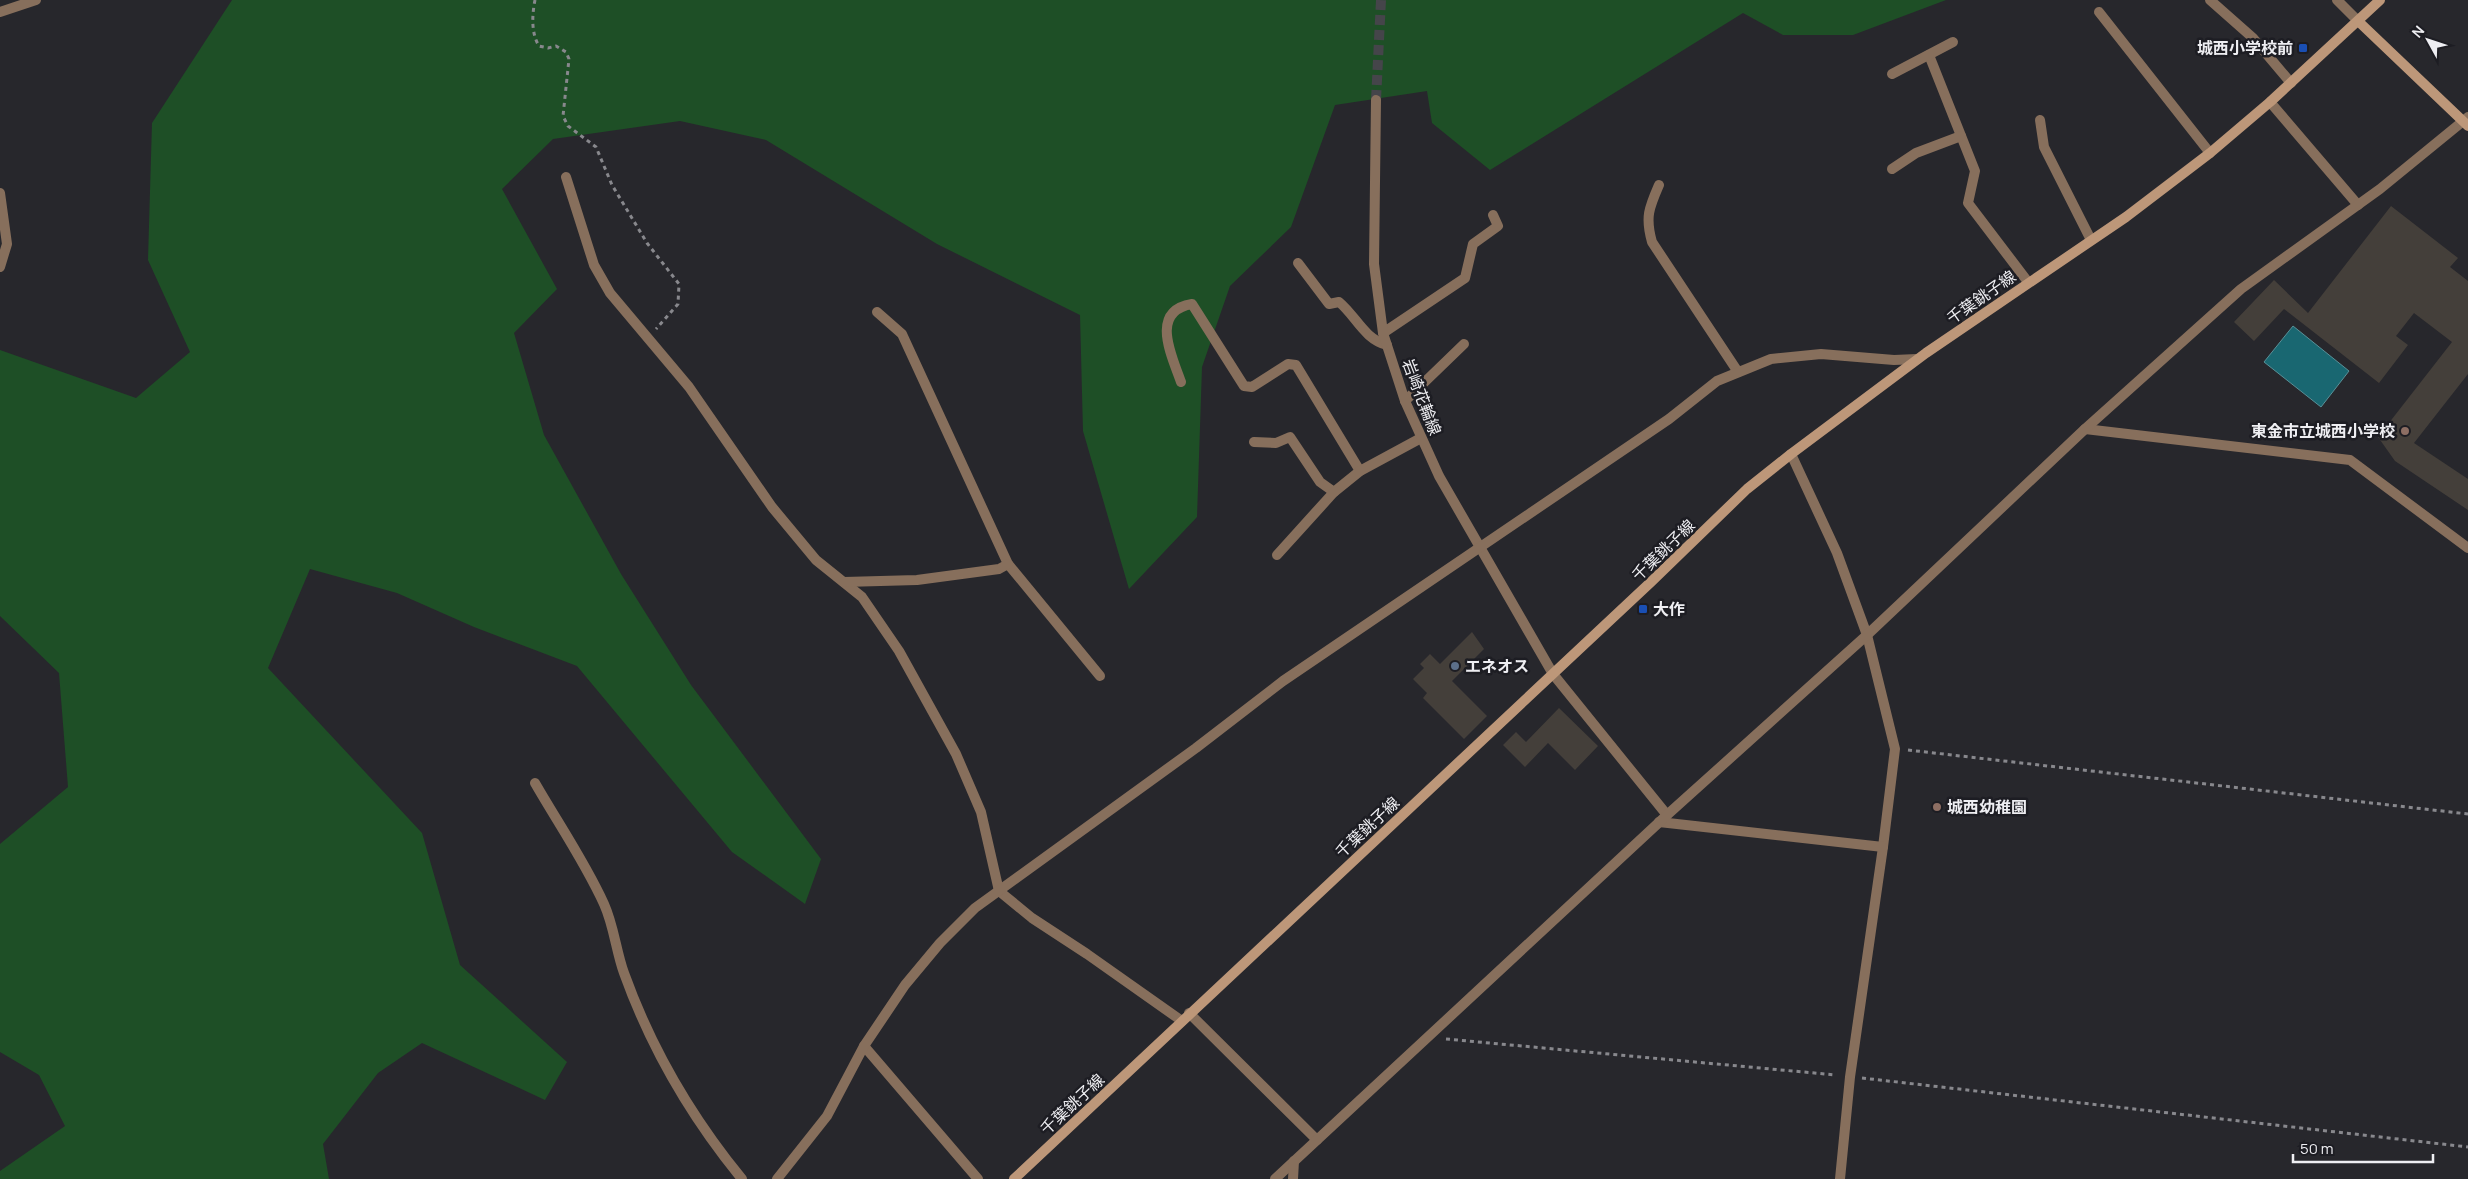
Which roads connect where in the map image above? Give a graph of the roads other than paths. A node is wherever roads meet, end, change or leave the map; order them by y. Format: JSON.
{"nodes":[{"id":1,"x":36,"y":0,"type":"edge"},
{"id":2,"x":2210,"y":0,"type":"edge"},
{"id":3,"x":2337,"y":0,"type":"edge"},
{"id":4,"x":2380,"y":0,"type":"edge"},
{"id":5,"x":0,"y":12,"type":"edge"},
{"id":6,"x":2099,"y":12,"type":"dead end"},
{"id":7,"x":2358,"y":21,"type":"junction"},
{"id":8,"x":1953,"y":42,"type":"dead end"},
{"id":9,"x":1929,"y":55,"type":"junction"},
{"id":10,"x":1892,"y":74,"type":"dead end"},
{"id":11,"x":2291,"y":83,"type":"junction"},
{"id":12,"x":1376,"y":100,"type":"tunnel mouth"},
{"id":13,"x":2270,"y":102,"type":"junction"},
{"id":14,"x":2040,"y":120,"type":"dead end"},
{"id":15,"x":2466,"y":122,"type":"edge"},
{"id":16,"x":1961,"y":136,"type":"junction"},
{"id":17,"x":2210,"y":153,"type":"junction"},
{"id":18,"x":1892,"y":169,"type":"dead end"},
{"id":19,"x":566,"y":177,"type":"dead end"},
{"id":20,"x":1659,"y":185,"type":"dead end"},
{"id":21,"x":0,"y":193,"type":"edge"},
{"id":22,"x":2358,"y":205,"type":"junction"},
{"id":23,"x":1493,"y":215,"type":"dead end"},
{"id":24,"x":2091,"y":240,"type":"junction"},
{"id":25,"x":1298,"y":263,"type":"dead end"},
{"id":26,"x":0,"y":267,"type":"edge"},
{"id":27,"x":2028,"y":282,"type":"junction"},
{"id":28,"x":877,"y":312,"type":"dead end"},
{"id":29,"x":1383,"y":333,"type":"junction"},
{"id":30,"x":1464,"y":344,"type":"dead end"},
{"id":31,"x":1387,"y":345,"type":"junction"},
{"id":32,"x":1917,"y":360,"type":"junction"},
{"id":33,"x":1738,"y":372,"type":"junction"},
{"id":34,"x":1181,"y":382,"type":"dead end"},
{"id":35,"x":1405,"y":401,"type":"junction"},
{"id":36,"x":2086,"y":429,"type":"junction"},
{"id":37,"x":1421,"y":438,"type":"junction"},
{"id":38,"x":1254,"y":442,"type":"dead end"},
{"id":39,"x":1791,"y":454,"type":"junction"},
{"id":40,"x":1360,"y":471,"type":"junction"},
{"id":41,"x":1334,"y":492,"type":"junction"},
{"id":42,"x":1481,"y":548,"type":"junction"},
{"id":43,"x":2468,"y":548,"type":"edge"},
{"id":44,"x":1277,"y":555,"type":"dead end"},
{"id":45,"x":1008,"y":564,"type":"junction"},
{"id":46,"x":844,"y":582,"type":"junction"},
{"id":47,"x":1867,"y":636,"type":"junction"},
{"id":48,"x":1553,"y":674,"type":"junction"},
{"id":49,"x":1100,"y":676,"type":"dead end"},
{"id":50,"x":535,"y":783,"type":"dead end"},
{"id":51,"x":1663,"y":818,"type":"junction"},
{"id":52,"x":1883,"y":846,"type":"junction"},
{"id":53,"x":999,"y":891,"type":"junction"},
{"id":54,"x":1186,"y":1017,"type":"junction"},
{"id":55,"x":864,"y":1046,"type":"junction"},
{"id":56,"x":1317,"y":1140,"type":"junction"},
{"id":57,"x":1294,"y":1161,"type":"junction"},
{"id":58,"x":742,"y":1179,"type":"edge"},
{"id":59,"x":777,"y":1179,"type":"edge"},
{"id":60,"x":978,"y":1179,"type":"edge"},
{"id":61,"x":1014,"y":1179,"type":"edge"},
{"id":62,"x":1275,"y":1179,"type":"edge"},
{"id":63,"x":1293,"y":1179,"type":"edge"},
{"id":64,"x":1840,"y":1179,"type":"edge"}],
"edges":[{"from":1,"to":5,"type":"street"},
{"from":2,"to":11,"type":"street"},
{"from":3,"to":7,"type":"street"},
{"from":4,"to":7,"type":"street","name":"千葉銚子線"},
{"from":6,"to":17,"type":"street"},
{"from":7,"to":11,"type":"street","name":"千葉銚子線"},
{"from":7,"to":15,"type":"street"},
{"from":8,"to":9,"type":"street"},
{"from":9,"to":10,"type":"street"},
{"from":9,"to":16,"type":"street"},
{"from":11,"to":13,"type":"street","name":"千葉銚子線"},
{"from":12,"to":29,"type":"street","name":"岩崎花輪線"},
{"from":13,"to":17,"type":"street","name":"千葉銚子線"},
{"from":13,"to":22,"type":"street"},
{"from":14,"to":24,"type":"street"},
{"from":15,"to":22,"type":"street"},
{"from":16,"to":18,"type":"street"},
{"from":16,"to":27,"type":"street"},
{"from":17,"to":24,"type":"street","name":"千葉銚子線"},
{"from":19,"to":46,"type":"street"},
{"from":20,"to":33,"type":"street"},
{"from":21,"to":26,"type":"street"},
{"from":22,"to":36,"type":"street"},
{"from":23,"to":29,"type":"street"},
{"from":24,"to":27,"type":"street","name":"千葉銚子線"},
{"from":25,"to":31,"type":"street"},
{"from":27,"to":32,"type":"street","name":"千葉銚子線"},
{"from":28,"to":45,"type":"street"},
{"from":29,"to":31,"type":"street","name":"岩崎花輪線"},
{"from":30,"to":35,"type":"street"},
{"from":31,"to":35,"type":"street","name":"岩崎花輪線"},
{"from":32,"to":33,"type":"street"},
{"from":32,"to":39,"type":"street","name":"千葉銚子線"},
{"from":33,"to":42,"type":"street"},
{"from":34,"to":40,"type":"street"},
{"from":35,"to":37,"type":"street","name":"岩崎花輪線"},
{"from":36,"to":43,"type":"street"},
{"from":36,"to":47,"type":"street"},
{"from":37,"to":40,"type":"street"},
{"from":37,"to":42,"type":"street","name":"岩崎花輪線"},
{"from":38,"to":41,"type":"street"},
{"from":39,"to":47,"type":"street"},
{"from":39,"to":48,"type":"street","name":"千葉銚子線"},
{"from":40,"to":41,"type":"street"},
{"from":41,"to":44,"type":"street"},
{"from":42,"to":48,"type":"street","name":"岩崎花輪線"},
{"from":42,"to":53,"type":"street"},
{"from":45,"to":46,"type":"street"},
{"from":45,"to":49,"type":"street"},
{"from":46,"to":53,"type":"street"},
{"from":47,"to":51,"type":"street"},
{"from":47,"to":52,"type":"street"},
{"from":48,"to":51,"type":"street","name":"岩崎花輪線"},
{"from":48,"to":54,"type":"street","name":"千葉銚子線"},
{"from":50,"to":58,"type":"street"},
{"from":51,"to":52,"type":"street"},
{"from":51,"to":56,"type":"street"},
{"from":52,"to":64,"type":"street"},
{"from":53,"to":54,"type":"street"},
{"from":53,"to":55,"type":"street"},
{"from":54,"to":56,"type":"street"},
{"from":54,"to":61,"type":"street","name":"千葉銚子線"},
{"from":55,"to":59,"type":"street"},
{"from":55,"to":60,"type":"street"},
{"from":56,"to":57,"type":"street"},
{"from":57,"to":62,"type":"street"},
{"from":57,"to":63,"type":"street"}]}
